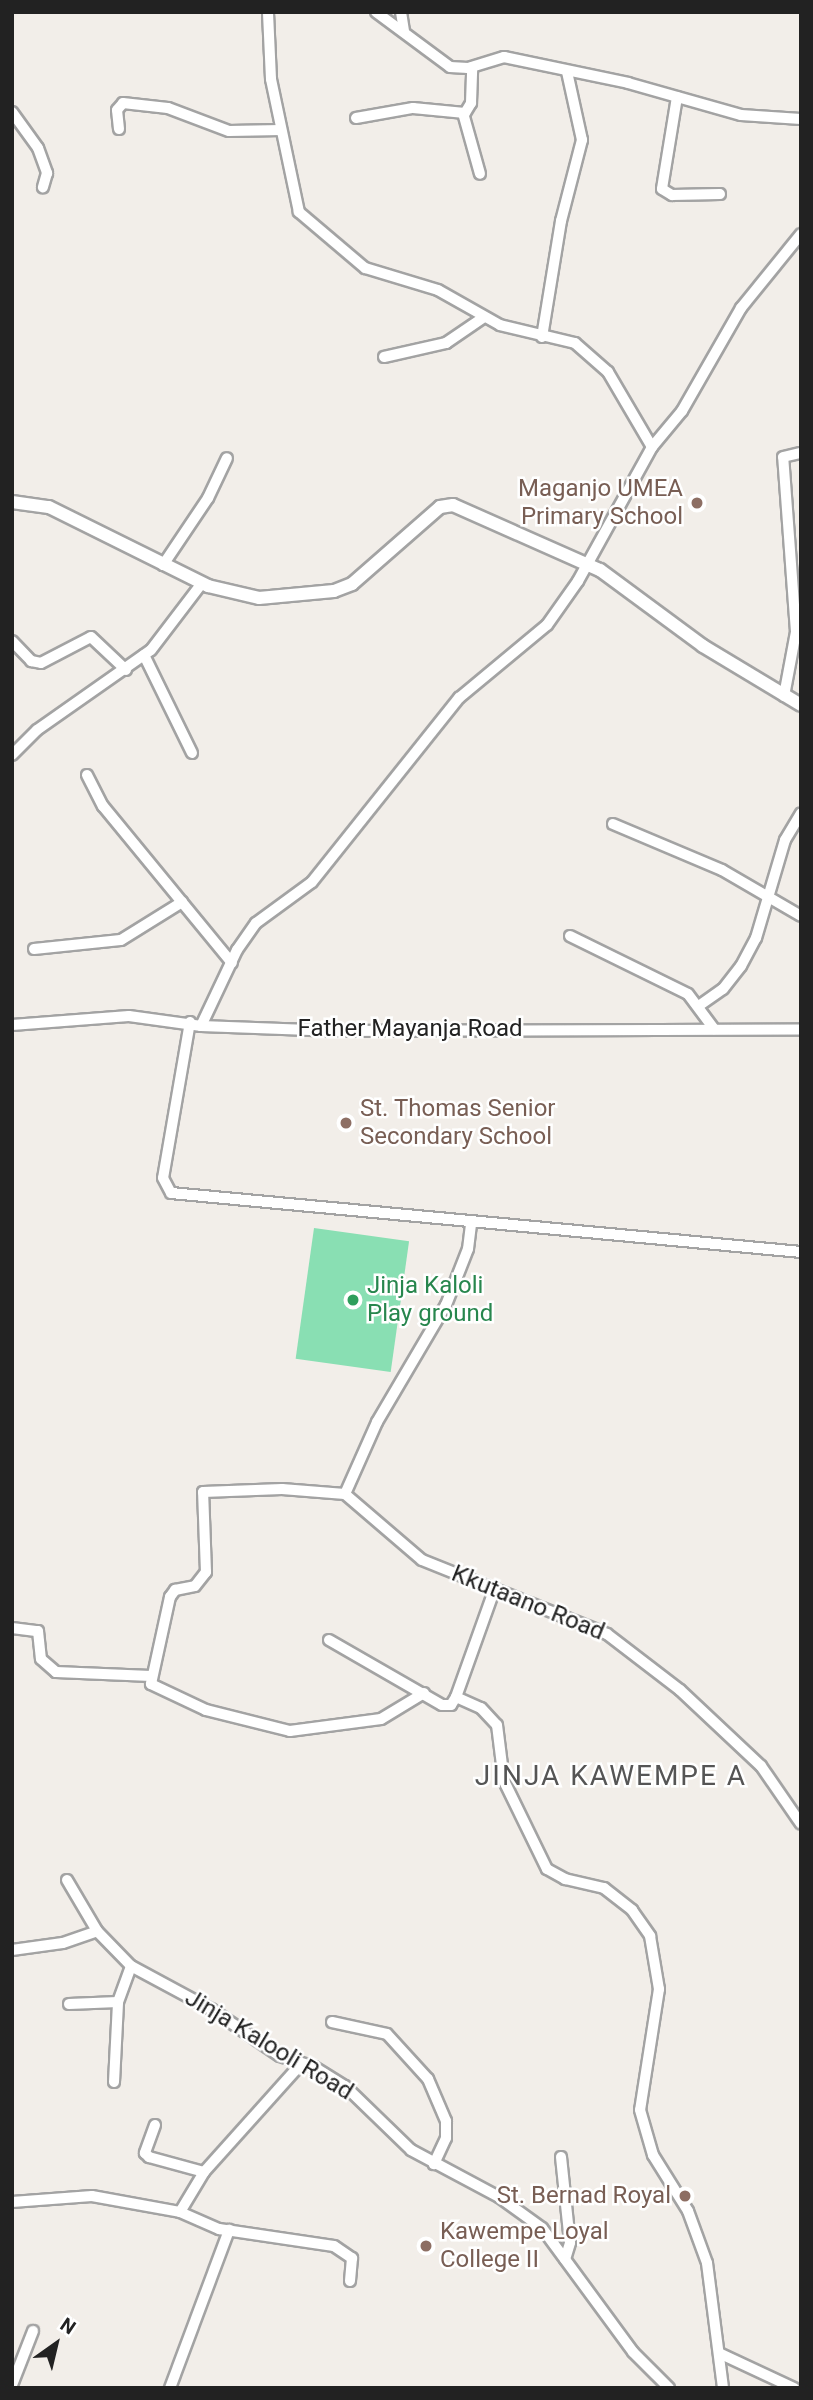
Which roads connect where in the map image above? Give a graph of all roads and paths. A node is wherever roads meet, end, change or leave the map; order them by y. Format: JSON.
{"nodes":[{"id":1,"x":268,"y":12,"type":"edge"},
{"id":2,"x":376,"y":12,"type":"edge"},
{"id":3,"x":401,"y":12,"type":"edge"},
{"id":4,"x":404,"y":32,"type":"junction"},
{"id":5,"x":472,"y":67,"type":"junction"},
{"id":6,"x":568,"y":72,"type":"junction"},
{"id":7,"x":677,"y":97,"type":"junction"},
{"id":8,"x":12,"y":112,"type":"edge"},
{"id":9,"x":463,"y":113,"type":"junction"},
{"id":10,"x":356,"y":118,"type":"dead end"},
{"id":11,"x":801,"y":119,"type":"edge"},
{"id":12,"x":118,"y":129,"type":"dead end"},
{"id":13,"x":281,"y":130,"type":"junction"},
{"id":14,"x":481,"y":174,"type":"dead end"},
{"id":15,"x":43,"y":187,"type":"dead end"},
{"id":16,"x":720,"y":194,"type":"dead end"},
{"id":17,"x":801,"y":234,"type":"edge"},
{"id":18,"x":484,"y":317,"type":"junction"},
{"id":19,"x":542,"y":337,"type":"junction"},
{"id":20,"x":384,"y":357,"type":"dead end"},
{"id":21,"x":652,"y":447,"type":"junction"},
{"id":22,"x":801,"y":453,"type":"edge"},
{"id":23,"x":227,"y":458,"type":"dead end"},
{"id":24,"x":12,"y":502,"type":"edge"},
{"id":25,"x":584,"y":563,"type":"junction"},
{"id":26,"x":163,"y":565,"type":"junction"},
{"id":27,"x":202,"y":583,"type":"junction"},
{"id":28,"x":12,"y":642,"type":"edge"},
{"id":29,"x":144,"y":655,"type":"junction"},
{"id":30,"x":126,"y":670,"type":"junction"},
{"id":31,"x":785,"y":696,"type":"junction"},
{"id":32,"x":801,"y":705,"type":"edge"},
{"id":33,"x":192,"y":753,"type":"dead end"},
{"id":34,"x":12,"y":755,"type":"edge"},
{"id":35,"x":87,"y":775,"type":"dead end"},
{"id":36,"x":801,"y":813,"type":"edge"},
{"id":37,"x":613,"y":824,"type":"dead end"},
{"id":38,"x":767,"y":897,"type":"junction"},
{"id":39,"x":182,"y":902,"type":"junction"},
{"id":40,"x":801,"y":916,"type":"edge"},
{"id":41,"x":569,"y":936,"type":"dead end"},
{"id":42,"x":34,"y":949,"type":"dead end"},
{"id":43,"x":232,"y":963,"type":"junction"},
{"id":44,"x":700,"y":1005,"type":"junction"},
{"id":45,"x":190,"y":1021,"type":"junction"},
{"id":46,"x":12,"y":1025,"type":"edge"},
{"id":47,"x":201,"y":1026,"type":"junction"},
{"id":48,"x":714,"y":1029,"type":"junction"},
{"id":49,"x":801,"y":1029,"type":"edge"},
{"id":50,"x":471,"y":1223,"type":"junction"},
{"id":51,"x":801,"y":1252,"type":"edge"},
{"id":52,"x":345,"y":1494,"type":"junction"},
{"id":53,"x":495,"y":1588,"type":"junction"},
{"id":54,"x":12,"y":1628,"type":"edge"},
{"id":55,"x":329,"y":1640,"type":"dead end"},
{"id":56,"x":151,"y":1676,"type":"junction"},
{"id":57,"x":424,"y":1693,"type":"junction"},
{"id":58,"x":456,"y":1697,"type":"junction"},
{"id":59,"x":801,"y":1824,"type":"edge"},
{"id":60,"x":67,"y":1880,"type":"dead end"},
{"id":61,"x":97,"y":1931,"type":"junction"},
{"id":62,"x":12,"y":1950,"type":"edge"},
{"id":63,"x":131,"y":1966,"type":"junction"},
{"id":64,"x":118,"y":2002,"type":"junction"},
{"id":65,"x":69,"y":2004,"type":"dead end"},
{"id":66,"x":332,"y":2022,"type":"dead end"},
{"id":67,"x":300,"y":2065,"type":"junction"},
{"id":68,"x":114,"y":2082,"type":"dead end"},
{"id":69,"x":155,"y":2125,"type":"dead end"},
{"id":70,"x":561,"y":2157,"type":"dead end"},
{"id":71,"x":434,"y":2164,"type":"junction"},
{"id":72,"x":204,"y":2172,"type":"junction"},
{"id":73,"x":12,"y":2202,"type":"edge"},
{"id":74,"x":180,"y":2213,"type":"junction"},
{"id":75,"x":229,"y":2230,"type":"junction"},
{"id":76,"x":565,"y":2259,"type":"junction"},
{"id":77,"x":350,"y":2281,"type":"dead end"},
{"id":78,"x":33,"y":2331,"type":"dead end"},
{"id":79,"x":721,"y":2354,"type":"junction"},
{"id":80,"x":801,"y":2382,"type":"edge"},
{"id":81,"x":12,"y":2385,"type":"edge"},
{"id":82,"x":170,"y":2388,"type":"edge"},
{"id":83,"x":669,"y":2388,"type":"edge"},
{"id":84,"x":723,"y":2388,"type":"edge"},
{"id":85,"x":795,"y":2388,"type":"edge"}],
"edges":[{"from":1,"to":13,"type":"street"},
{"from":2,"to":4,"type":"street"},
{"from":3,"to":4,"type":"street"},
{"from":4,"to":5,"type":"street"},
{"from":5,"to":6,"type":"street"},
{"from":5,"to":9,"type":"street"},
{"from":6,"to":7,"type":"street"},
{"from":6,"to":19,"type":"street"},
{"from":7,"to":11,"type":"street"},
{"from":7,"to":16,"type":"street"},
{"from":8,"to":15,"type":"street"},
{"from":9,"to":10,"type":"street"},
{"from":9,"to":14,"type":"street"},
{"from":12,"to":13,"type":"street"},
{"from":13,"to":18,"type":"street"},
{"from":17,"to":21,"type":"street"},
{"from":18,"to":19,"type":"street"},
{"from":18,"to":20,"type":"street"},
{"from":19,"to":21,"type":"street"},
{"from":21,"to":25,"type":"street"},
{"from":22,"to":31,"type":"street"},
{"from":23,"to":26,"type":"street"},
{"from":24,"to":26,"type":"street"},
{"from":25,"to":27,"type":"street"},
{"from":25,"to":31,"type":"street"},
{"from":25,"to":43,"type":"street"},
{"from":26,"to":27,"type":"street"},
{"from":27,"to":29,"type":"street"},
{"from":28,"to":30,"type":"street"},
{"from":29,"to":30,"type":"street"},
{"from":29,"to":33,"type":"street"},
{"from":30,"to":34,"type":"street"},
{"from":31,"to":32,"type":"street"},
{"from":35,"to":39,"type":"street"},
{"from":36,"to":38,"type":"street"},
{"from":37,"to":38,"type":"street"},
{"from":38,"to":40,"type":"street"},
{"from":38,"to":44,"type":"street"},
{"from":39,"to":42,"type":"street"},
{"from":39,"to":43,"type":"street"},
{"from":41,"to":44,"type":"street"},
{"from":43,"to":47,"type":"street"},
{"from":44,"to":48,"type":"street"},
{"from":45,"to":46,"type":"street","name":"Father Mayanja Road"},
{"from":45,"to":47,"type":"street","name":"Father Mayanja Road"},
{"from":45,"to":50,"type":"street"},
{"from":47,"to":48,"type":"street","name":"Father Mayanja Road"},
{"from":48,"to":49,"type":"street","name":"Father Mayanja Road"},
{"from":50,"to":51,"type":"street"},
{"from":50,"to":52,"type":"street"},
{"from":52,"to":53,"type":"street","name":"Kkutaano Road"},
{"from":52,"to":56,"type":"street"},
{"from":53,"to":58,"type":"street"},
{"from":53,"to":59,"type":"street","name":"Kkutaano Road"},
{"from":54,"to":56,"type":"street"},
{"from":55,"to":57,"type":"street"},
{"from":56,"to":57,"type":"street"},
{"from":57,"to":58,"type":"street"},
{"from":58,"to":79,"type":"street"},
{"from":60,"to":61,"type":"street","name":"Jinja Kalooli Road"},
{"from":61,"to":62,"type":"street"},
{"from":61,"to":63,"type":"street","name":"Jinja Kalooli Road"},
{"from":63,"to":64,"type":"street"},
{"from":63,"to":67,"type":"street","name":"Jinja Kalooli Road"},
{"from":64,"to":65,"type":"street"},
{"from":64,"to":68,"type":"street"},
{"from":66,"to":71,"type":"street"},
{"from":67,"to":71,"type":"street","name":"Jinja Kalooli Road"},
{"from":67,"to":72,"type":"street"},
{"from":69,"to":72,"type":"street"},
{"from":70,"to":76,"type":"street"},
{"from":71,"to":76,"type":"street","name":"Jinja Kalooli Road"},
{"from":72,"to":74,"type":"street"},
{"from":73,"to":74,"type":"street"},
{"from":74,"to":75,"type":"street"},
{"from":75,"to":77,"type":"street"},
{"from":75,"to":82,"type":"street"},
{"from":76,"to":83,"type":"street","name":"Jinja Kalooli Road"},
{"from":78,"to":81,"type":"street"},
{"from":79,"to":84,"type":"street"},
{"from":79,"to":85,"type":"street"},
{"from":80,"to":85,"type":"street"}]}
